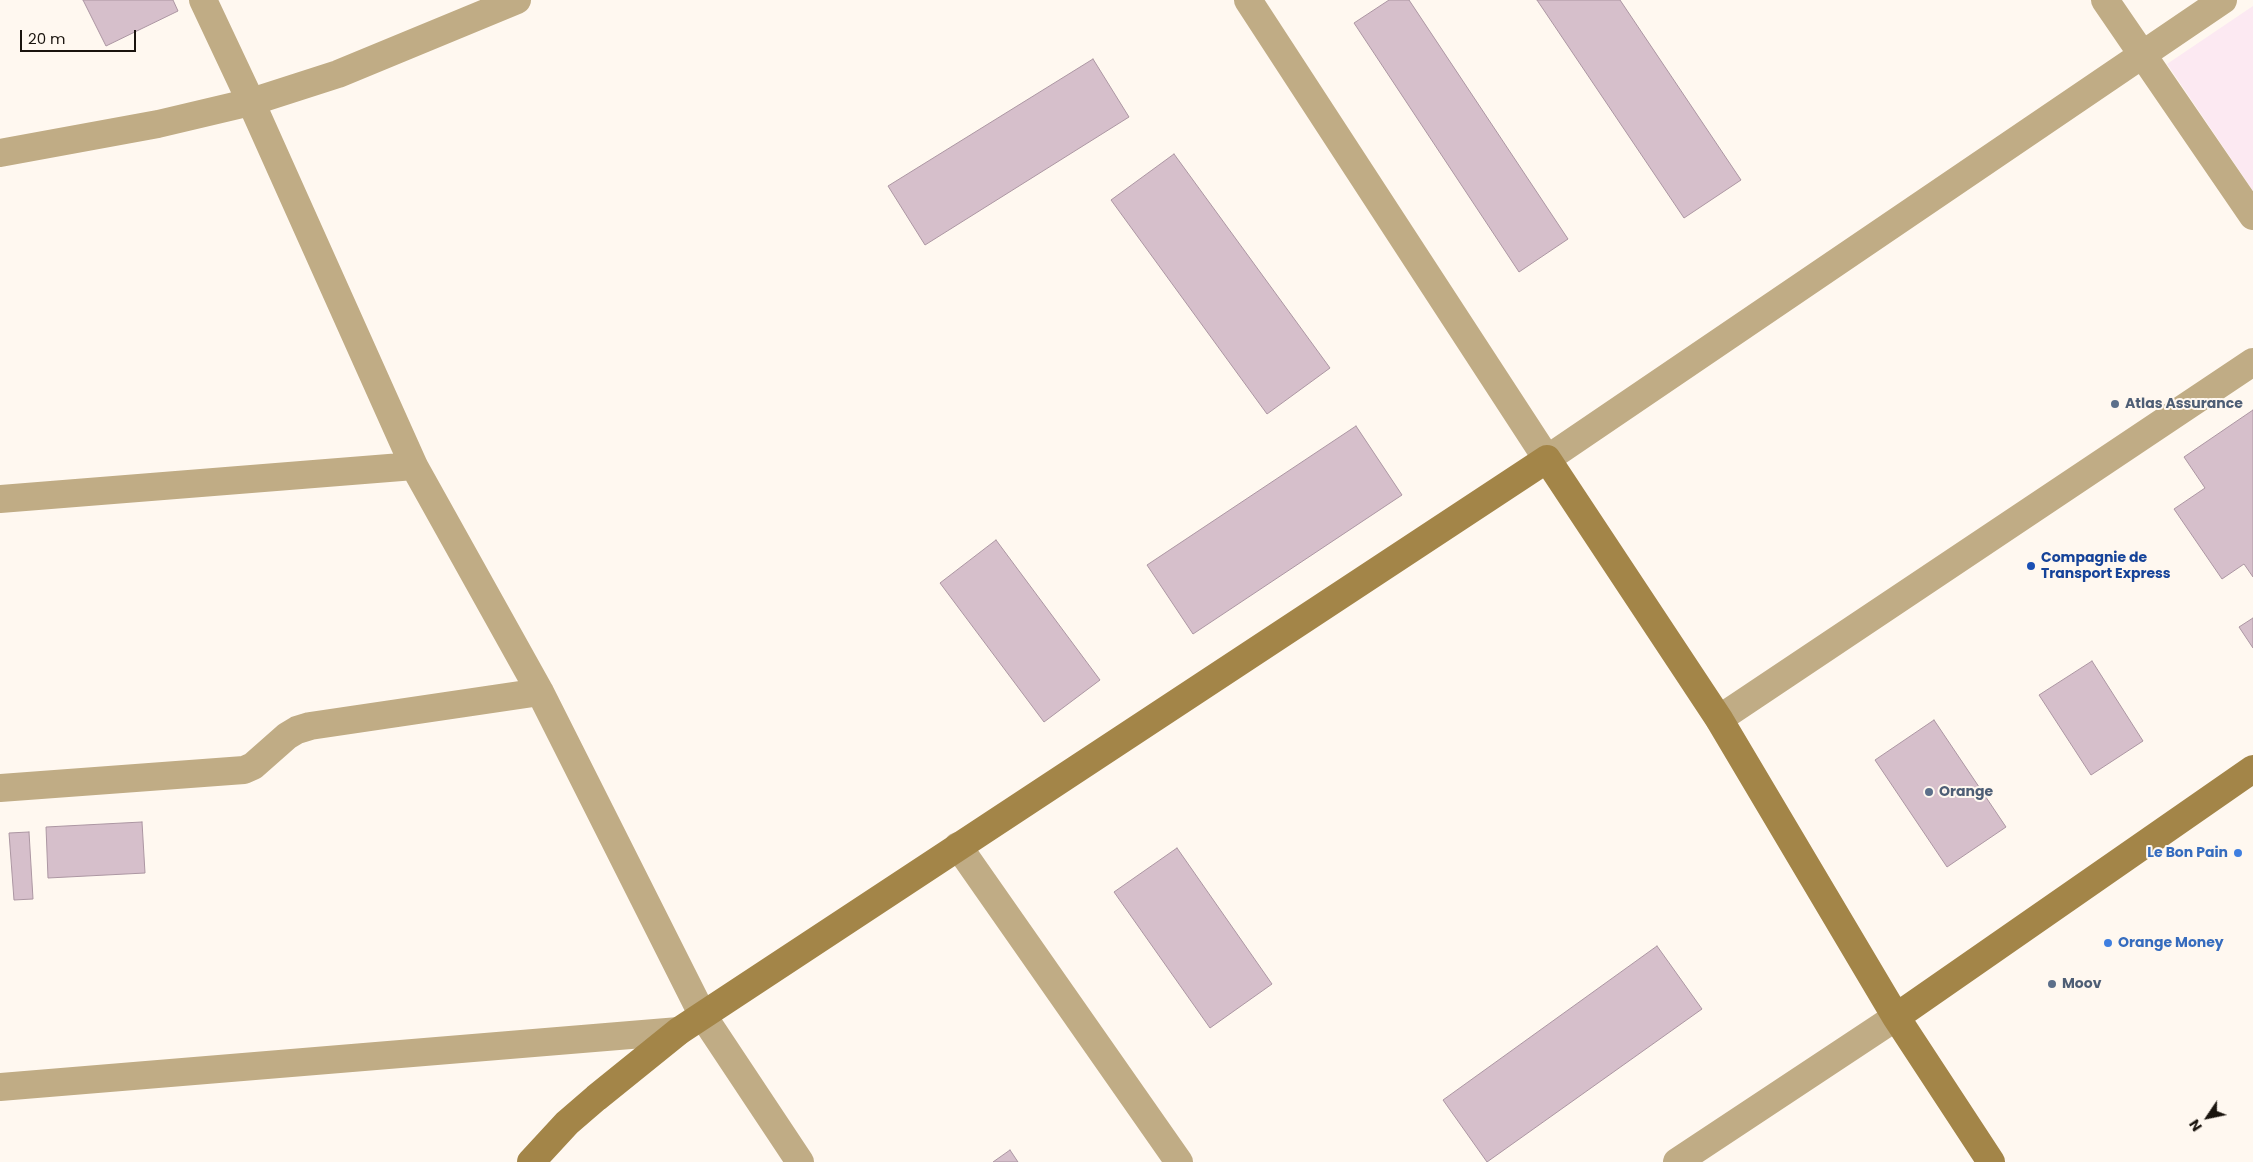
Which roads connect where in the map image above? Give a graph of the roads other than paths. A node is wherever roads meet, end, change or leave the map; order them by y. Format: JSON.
{"nodes":[{"id":1,"x":203,"y":0,"type":"edge"},
{"id":2,"x":517,"y":0,"type":"edge"},
{"id":3,"x":1248,"y":0,"type":"edge"},
{"id":4,"x":2105,"y":0,"type":"edge"},
{"id":5,"x":2223,"y":0,"type":"edge"},
{"id":6,"x":2142,"y":55,"type":"junction"},
{"id":7,"x":252,"y":102,"type":"junction"},
{"id":8,"x":0,"y":154,"type":"edge"},
{"id":9,"x":2253,"y":216,"type":"edge"},
{"id":10,"x":2253,"y":362,"type":"edge"},
{"id":11,"x":1547,"y":459,"type":"junction"},
{"id":12,"x":414,"y":466,"type":"junction"},
{"id":13,"x":0,"y":499,"type":"edge"},
{"id":14,"x":540,"y":692,"type":"junction"},
{"id":15,"x":1719,"y":719,"type":"junction"},
{"id":16,"x":2253,"y":768,"type":"edge"},
{"id":17,"x":0,"y":788,"type":"edge"},
{"id":18,"x":958,"y":846,"type":"junction"},
{"id":19,"x":703,"y":1016,"type":"junction"},
{"id":20,"x":1896,"y":1017,"type":"junction"},
{"id":21,"x":680,"y":1031,"type":"junction"},
{"id":22,"x":0,"y":1087,"type":"edge"},
{"id":23,"x":531,"y":1162,"type":"edge"},
{"id":24,"x":800,"y":1162,"type":"edge"},
{"id":25,"x":1179,"y":1162,"type":"edge"},
{"id":26,"x":1677,"y":1162,"type":"edge"},
{"id":27,"x":1991,"y":1162,"type":"edge"}],
"edges":[{"from":1,"to":7,"type":"street"},
{"from":2,"to":7,"type":"street"},
{"from":3,"to":11,"type":"street"},
{"from":4,"to":6,"type":"street"},
{"from":5,"to":6,"type":"street"},
{"from":6,"to":9,"type":"street"},
{"from":6,"to":11,"type":"street"},
{"from":7,"to":8,"type":"street"},
{"from":7,"to":12,"type":"street"},
{"from":10,"to":15,"type":"street"},
{"from":11,"to":15,"type":"main road"},
{"from":11,"to":18,"type":"main road"},
{"from":12,"to":13,"type":"street"},
{"from":12,"to":14,"type":"street"},
{"from":14,"to":17,"type":"street"},
{"from":14,"to":19,"type":"street"},
{"from":15,"to":20,"type":"main road"},
{"from":16,"to":20,"type":"main road"},
{"from":18,"to":19,"type":"main road"},
{"from":18,"to":25,"type":"street"},
{"from":19,"to":21,"type":"main road"},
{"from":19,"to":24,"type":"street"},
{"from":20,"to":26,"type":"street"},
{"from":20,"to":27,"type":"main road"},
{"from":21,"to":22,"type":"street"},
{"from":21,"to":23,"type":"main road"}]}
